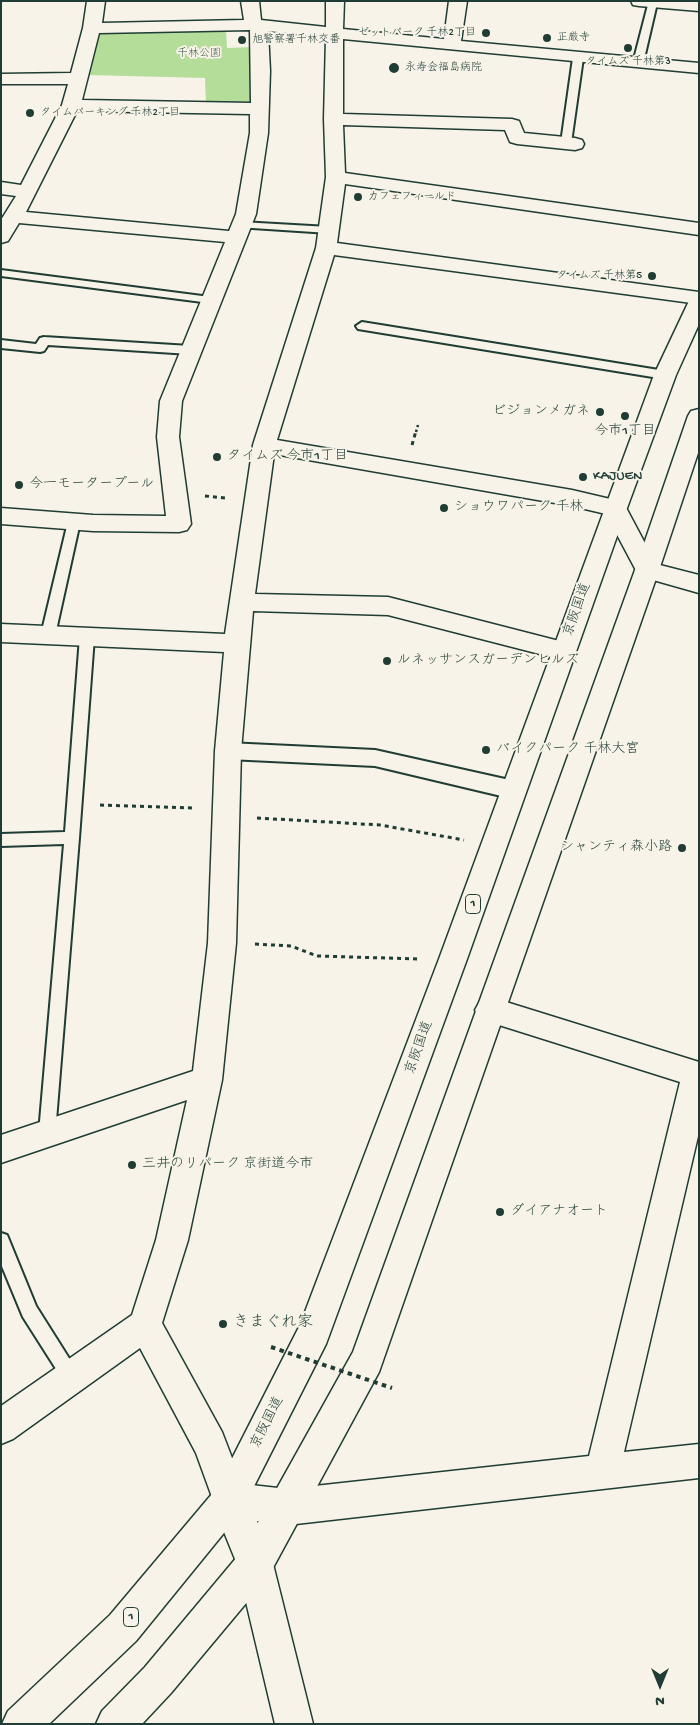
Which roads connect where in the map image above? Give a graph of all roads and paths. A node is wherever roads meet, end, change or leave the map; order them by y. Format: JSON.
{"nodes":[{"id":1,"x":96,"y":1,"type":"edge"},
{"id":2,"x":250,"y":1,"type":"edge"},
{"id":3,"x":335,"y":1,"type":"edge"},
{"id":4,"x":458,"y":1,"type":"edge"},
{"id":5,"x":646,"y":2,"type":"edge"},
{"id":6,"x":699,"y":6,"type":"edge"},
{"id":7,"x":256,"y":25,"type":"junction"},
{"id":8,"x":92,"y":28,"type":"junction"},
{"id":9,"x":333,"y":32,"type":"junction"},
{"id":10,"x":452,"y":46,"type":"junction"},
{"id":11,"x":578,"y":58,"type":"junction"},
{"id":12,"x":638,"y":63,"type":"junction"},
{"id":13,"x":699,"y":68,"type":"edge"},
{"id":14,"x":80,"y":78,"type":"junction"},
{"id":15,"x":1,"y":79,"type":"edge"},
{"id":16,"x":71,"y":105,"type":"junction"},
{"id":17,"x":260,"y":109,"type":"junction"},
{"id":18,"x":333,"y":120,"type":"junction"},
{"id":19,"x":571,"y":144,"type":"joint"},
{"id":20,"x":336,"y":177,"type":"junction"},
{"id":21,"x":1,"y":188,"type":"edge"},
{"id":22,"x":28,"y":192,"type":"junction"},
{"id":23,"x":13,"y":217,"type":"junction"},
{"id":24,"x":699,"y":229,"type":"edge"},
{"id":25,"x":238,"y":231,"type":"junction"},
{"id":26,"x":1,"y":237,"type":"edge"},
{"id":27,"x":327,"y":238,"type":"junction"},
{"id":28,"x":1,"y":273,"type":"edge"},
{"id":29,"x":699,"y":299,"type":"edge"},
{"id":30,"x":210,"y":300,"type":"junction"},
{"id":31,"x":362,"y":326,"type":"dead end"},
{"id":32,"x":1,"y":344,"type":"edge"},
{"id":33,"x":190,"y":350,"type":"junction"},
{"id":34,"x":665,"y":375,"type":"junction"},
{"id":35,"x":699,"y":416,"type":"edge"},
{"id":36,"x":264,"y":445,"type":"junction"},
{"id":37,"x":175,"y":495,"type":"junction"},
{"id":38,"x":256,"y":500,"type":"junction"},
{"id":39,"x":615,"y":508,"type":"junction"},
{"id":40,"x":1,"y":516,"type":"edge"},
{"id":41,"x":74,"y":522,"type":"junction"},
{"id":42,"x":647,"y":570,"type":"junction"},
{"id":43,"x":699,"y":584,"type":"edge"},
{"id":44,"x":242,"y":602,"type":"junction"},
{"id":45,"x":1,"y":633,"type":"edge"},
{"id":46,"x":48,"y":635,"type":"junction"},
{"id":47,"x":87,"y":637,"type":"junction"},
{"id":48,"x":238,"y":644,"type":"junction"},
{"id":49,"x":563,"y":651,"type":"junction"},
{"id":50,"x":228,"y":751,"type":"junction"},
{"id":51,"x":514,"y":790,"type":"junction"},
{"id":52,"x":74,"y":806,"type":"junction"},
{"id":53,"x":226,"y":814,"type":"junction"},
{"id":54,"x":72,"y":838,"type":"junction"},
{"id":55,"x":1,"y":840,"type":"edge"},
{"id":56,"x":494,"y":846,"type":"junction"},
{"id":57,"x":222,"y":943,"type":"junction"},
{"id":58,"x":453,"y":959,"type":"junction"},
{"id":59,"x":490,"y":1010,"type":"junction"},
{"id":60,"x":698,"y":1075,"type":"edge"},
{"id":61,"x":207,"y":1080,"type":"junction"},
{"id":62,"x":47,"y":1132,"type":"junction"},
{"id":63,"x":1,"y":1149,"type":"edge"},
{"id":64,"x":1,"y":1241,"type":"edge"},
{"id":65,"x":145,"y":1325,"type":"junction"},
{"id":66,"x":271,"y":1347,"type":"dead end"},
{"id":67,"x":71,"y":1377,"type":"junction"},
{"id":68,"x":392,"y":1388,"type":"dead end"},
{"id":69,"x":1,"y":1428,"type":"edge"},
{"id":70,"x":699,"y":1461,"type":"edge"},
{"id":71,"x":602,"y":1472,"type":"junction"},
{"id":72,"x":230,"y":1500,"type":"junction"},
{"id":73,"x":287,"y":1507,"type":"junction"},
{"id":74,"x":255,"y":1564,"type":"junction"},
{"id":75,"x":21,"y":1724,"type":"edge"},
{"id":76,"x":115,"y":1724,"type":"edge"},
{"id":77,"x":294,"y":1724,"type":"edge"}],
"edges":[{"from":1,"to":8,"type":"main road"},
{"from":2,"to":7,"type":"main road"},
{"from":3,"to":9,"type":"main road"},
{"from":4,"to":10,"type":"main road"},
{"from":5,"to":6,"type":"main road"},
{"from":5,"to":12,"type":"lane"},
{"from":7,"to":8,"type":"main road"},
{"from":7,"to":9,"type":"main road"},
{"from":7,"to":17,"type":"main road"},
{"from":8,"to":14,"type":"main road"},
{"from":9,"to":10,"type":"main road"},
{"from":9,"to":18,"type":"main road"},
{"from":10,"to":11,"type":"main road"},
{"from":11,"to":12,"type":"main road"},
{"from":11,"to":19,"type":"lane"},
{"from":12,"to":13,"type":"main road"},
{"from":14,"to":15,"type":"main road"},
{"from":14,"to":16,"type":"main road"},
{"from":16,"to":17,"type":"main road"},
{"from":16,"to":22,"type":"main road"},
{"from":17,"to":25,"type":"main road"},
{"from":18,"to":19,"type":"main road"},
{"from":18,"to":20,"type":"main road"},
{"from":20,"to":24,"type":"main road"},
{"from":20,"to":27,"type":"main road"},
{"from":21,"to":22,"type":"main road"},
{"from":22,"to":23,"type":"main road"},
{"from":23,"to":25,"type":"main road"},
{"from":23,"to":26,"type":"main road"},
{"from":25,"to":27,"type":"lane"},
{"from":25,"to":30,"type":"main road"},
{"from":27,"to":29,"type":"main road"},
{"from":27,"to":36,"type":"main road"},
{"from":28,"to":30,"type":"lane"},
{"from":29,"to":34,"type":"main road","name":"京阪国道","number":"1"},
{"from":30,"to":33,"type":"main road"},
{"from":31,"to":34,"type":"lane"},
{"from":32,"to":33,"type":"lane"},
{"from":33,"to":37,"type":"main road"},
{"from":34,"to":39,"type":"main road","name":"京阪国道","number":"1"},
{"from":35,"to":42,"type":"main road"},
{"from":36,"to":38,"type":"main road"},
{"from":36,"to":39,"type":"main road"},
{"from":37,"to":38,"type":"path"},
{"from":37,"to":41,"type":"main road"},
{"from":38,"to":44,"type":"main road"},
{"from":39,"to":42,"type":"main road"},
{"from":39,"to":49,"type":"main road","name":"京阪国道","number":"1"},
{"from":40,"to":41,"type":"main road"},
{"from":41,"to":46,"type":"lane"},
{"from":42,"to":43,"type":"main road"},
{"from":42,"to":59,"type":"main road"},
{"from":44,"to":48,"type":"main road"},
{"from":44,"to":49,"type":"main road"},
{"from":45,"to":46,"type":"main road"},
{"from":46,"to":47,"type":"main road"},
{"from":47,"to":48,"type":"main road"},
{"from":47,"to":52,"type":"lane"},
{"from":48,"to":50,"type":"main road"},
{"from":49,"to":51,"type":"main road","name":"京阪国道","number":"1"},
{"from":50,"to":51,"type":"street"},
{"from":50,"to":53,"type":"main road"},
{"from":51,"to":56,"type":"main road","name":"京阪国道","number":"1"},
{"from":52,"to":53,"type":"path"},
{"from":52,"to":54,"type":"lane"},
{"from":53,"to":56,"type":"path"},
{"from":53,"to":57,"type":"main road"},
{"from":54,"to":55,"type":"lane"},
{"from":54,"to":62,"type":"lane"},
{"from":56,"to":58,"type":"main road","name":"京阪国道","number":"1"},
{"from":57,"to":58,"type":"path"},
{"from":57,"to":61,"type":"main road"},
{"from":58,"to":72,"type":"main road","name":"京阪国道","number":"1"},
{"from":59,"to":60,"type":"main road"},
{"from":59,"to":73,"type":"main road"},
{"from":60,"to":71,"type":"main road"},
{"from":61,"to":62,"type":"main road"},
{"from":61,"to":65,"type":"main road"},
{"from":62,"to":63,"type":"main road"},
{"from":64,"to":67,"type":"lane"},
{"from":65,"to":67,"type":"main road"},
{"from":65,"to":72,"type":"main road"},
{"from":66,"to":68,"type":"path","bridge":true},
{"from":67,"to":69,"type":"main road"},
{"from":70,"to":71,"type":"main road"},
{"from":71,"to":73,"type":"main road"},
{"from":72,"to":73,"type":"main road"},
{"from":72,"to":74,"type":"main road"},
{"from":72,"to":75,"type":"main road","name":"京阪国道","number":"1"},
{"from":73,"to":74,"type":"main road"},
{"from":74,"to":76,"type":"main road"},
{"from":74,"to":77,"type":"main road"}]}
